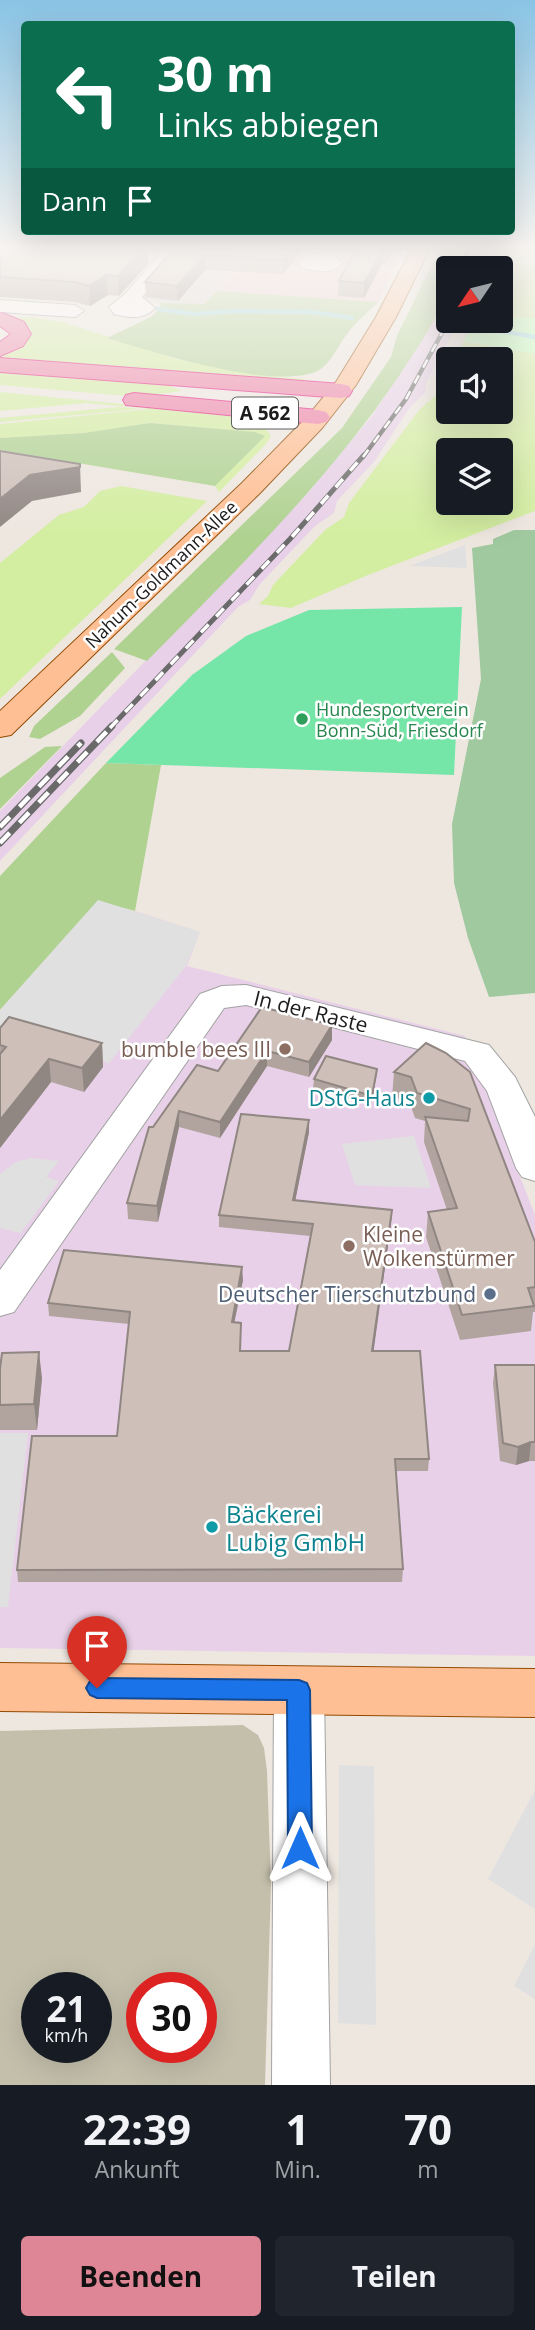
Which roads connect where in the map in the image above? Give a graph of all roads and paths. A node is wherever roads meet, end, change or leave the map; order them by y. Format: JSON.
{"nodes":[{"id":1,"x":16,"y":341,"type":"edge"},
{"id":2,"x":371,"y":341,"type":"edge"},
{"id":3,"x":0,"y":350,"type":"edge"},
{"id":4,"x":0,"y":365,"type":"edge"},
{"id":5,"x":354,"y":370,"type":"junction"},
{"id":6,"x":273,"y":384,"type":"junction"},
{"id":7,"x":341,"y":391,"type":"junction"},
{"id":8,"x":107,"y":398,"type":"dead end"},
{"id":9,"x":211,"y":408,"type":"junction"},
{"id":10,"x":318,"y":417,"type":"junction"},
{"id":11,"x":293,"y":445,"type":"junction"},
{"id":12,"x":0,"y":729,"type":"edge"},
{"id":13,"x":535,"y":1168,"type":"edge"},
{"id":14,"x":0,"y":1301,"type":"edge"},
{"id":15,"x":0,"y":1687,"type":"edge"},
{"id":16,"x":299,"y":1690,"type":"junction"},
{"id":17,"x":535,"y":1693,"type":"edge"},
{"id":18,"x":301,"y":2085,"type":"edge"}],
"edges":[{"from":1,"to":3,"type":"highway"},
{"from":2,"to":5,"type":"main road","name":"Nahum-Goldmann-Allee"},
{"from":4,"to":6,"type":"highway","number":"A 562"},
{"from":5,"to":6,"type":"highway"},
{"from":5,"to":7,"type":"main road","name":"Nahum-Goldmann-Allee"},
{"from":6,"to":7,"type":"highway","number":"A 562"},
{"from":7,"to":10,"type":"main road","name":"Nahum-Goldmann-Allee"},
{"from":8,"to":9,"type":"highway","number":"A 562"},
{"from":9,"to":10,"type":"highway","number":"A 562"},
{"from":9,"to":11,"type":"highway"},
{"from":10,"to":11,"type":"main road","name":"Nahum-Goldmann-Allee"},
{"from":11,"to":12,"type":"main road","name":"Nahum-Goldmann-Allee"},
{"from":13,"to":14,"type":"street","name":"In der Raste"},
{"from":15,"to":16,"type":"main road"},
{"from":16,"to":17,"type":"main road"},
{"from":16,"to":18,"type":"street"}]}
